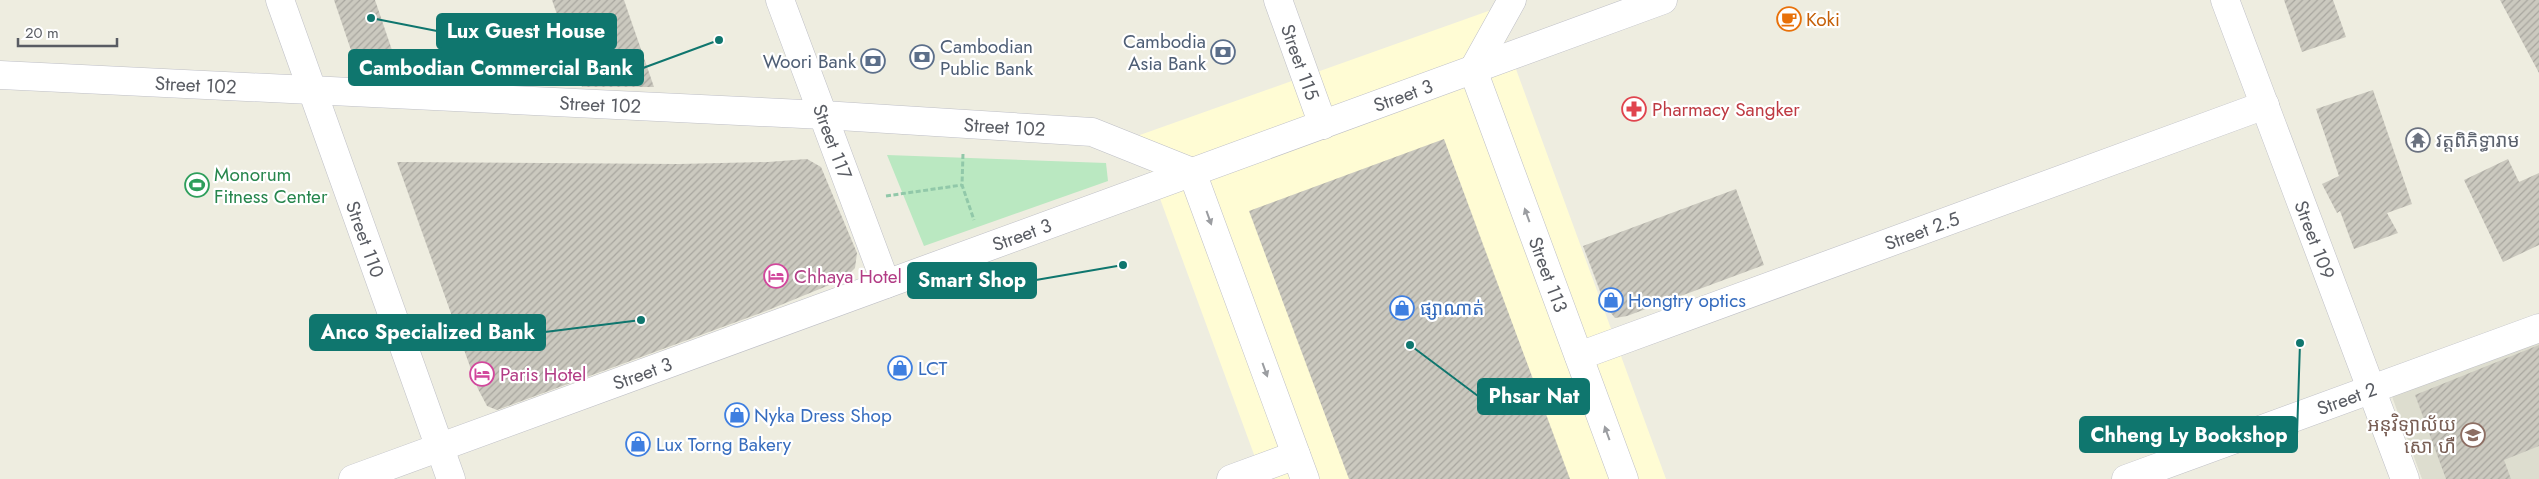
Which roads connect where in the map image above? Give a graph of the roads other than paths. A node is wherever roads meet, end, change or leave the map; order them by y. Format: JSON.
{"nodes":[{"id":1,"x":280,"y":0,"type":"edge"},
{"id":2,"x":780,"y":0,"type":"edge"},
{"id":3,"x":1278,"y":0,"type":"edge"},
{"id":4,"x":1512,"y":0,"type":"edge"},
{"id":5,"x":1663,"y":0,"type":"edge"},
{"id":6,"x":2225,"y":0,"type":"edge"},
{"id":7,"x":1473,"y":70,"type":"junction"},
{"id":8,"x":0,"y":75,"type":"edge"},
{"id":9,"x":312,"y":90,"type":"junction"},
{"id":10,"x":2265,"y":105,"type":"junction"},
{"id":11,"x":823,"y":115,"type":"junction"},
{"id":12,"x":1323,"y":125,"type":"junction"},
{"id":13,"x":1192,"y":172,"type":"junction"},
{"id":14,"x":886,"y":284,"type":"junction"},
{"id":15,"x":2539,"y":328,"type":"edge"},
{"id":16,"x":1579,"y":356,"type":"junction"},
{"id":17,"x":2371,"y":390,"type":"junction"},
{"id":18,"x":439,"y":448,"type":"junction"},
{"id":19,"x":1300,"y":467,"type":"edge"},
{"id":20,"x":353,"y":479,"type":"edge"},
{"id":21,"x":451,"y":479,"type":"edge"},
{"id":22,"x":1231,"y":479,"type":"edge"},
{"id":23,"x":1624,"y":479,"type":"edge"},
{"id":24,"x":2126,"y":479,"type":"edge"},
{"id":25,"x":2405,"y":479,"type":"edge"}],
"edges":[{"from":1,"to":9,"type":"street","name":"Street 110"},
{"from":2,"to":11,"type":"street","name":"Street 117"},
{"from":3,"to":12,"type":"street","name":"Street 115"},
{"from":4,"to":7,"type":"street"},
{"from":5,"to":7,"type":"street","name":"Street 3"},
{"from":6,"to":10,"type":"street","name":"Street 109"},
{"from":7,"to":12,"type":"street","name":"Street 3"},
{"from":16,"to":7,"type":"street","name":"Street 113","one_way":true},
{"from":8,"to":9,"type":"street","name":"Street 102"},
{"from":9,"to":11,"type":"street","name":"Street 102"},
{"from":9,"to":18,"type":"street","name":"Street 110"},
{"from":10,"to":16,"type":"street","name":"Street 2.5"},
{"from":10,"to":17,"type":"street","name":"Street 109"},
{"from":11,"to":13,"type":"street","name":"Street 102"},
{"from":11,"to":14,"type":"street","name":"Street 117"},
{"from":12,"to":13,"type":"street","name":"Street 3"},
{"from":13,"to":14,"type":"street","name":"Street 3"},
{"from":13,"to":19,"type":"street","one_way":true},
{"from":14,"to":18,"type":"street","name":"Street 3"},
{"from":15,"to":17,"type":"street","name":"Street 2"},
{"from":23,"to":16,"type":"street","name":"Street 113","one_way":true},
{"from":17,"to":24,"type":"street","name":"Street 2"},
{"from":17,"to":25,"type":"street","name":"Street 109"},
{"from":18,"to":20,"type":"street","name":"Street 3"},
{"from":18,"to":21,"type":"street","name":"Street 110"},
{"from":19,"to":22,"type":"street"}]}
